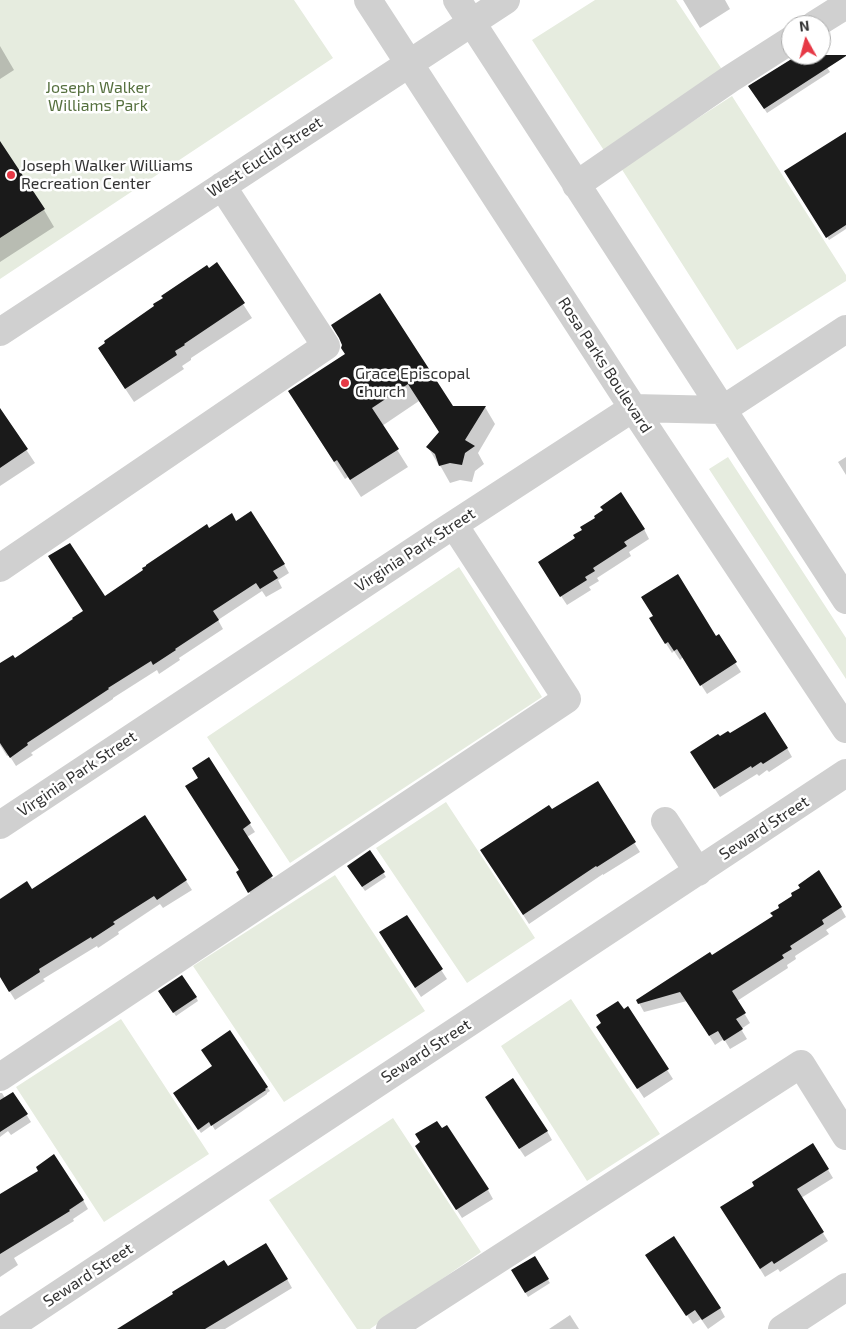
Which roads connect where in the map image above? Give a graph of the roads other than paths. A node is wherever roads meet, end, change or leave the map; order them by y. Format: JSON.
{"nodes":[{"id":1,"x":368,"y":0,"type":"edge"},
{"id":2,"x":457,"y":0,"type":"edge"},
{"id":3,"x":506,"y":0,"type":"edge"},
{"id":4,"x":846,"y":5,"type":"edge"},
{"id":5,"x":830,"y":15,"type":"edge"},
{"id":6,"x":472,"y":22,"type":"junction"},
{"id":7,"x":781,"y":46,"type":"edge"},
{"id":8,"x":409,"y":63,"type":"junction"},
{"id":9,"x":576,"y":185,"type":"junction"},
{"id":10,"x":222,"y":186,"type":"junction"},
{"id":11,"x":846,"y":329,"type":"edge"},
{"id":12,"x":0,"y":332,"type":"edge"},
{"id":13,"x":633,"y":408,"type":"junction"},
{"id":14,"x":722,"y":410,"type":"junction"},
{"id":15,"x":454,"y":525,"type":"junction"},
{"id":16,"x":0,"y":568,"type":"edge"},
{"id":17,"x":846,"y":600,"type":"edge"},
{"id":18,"x":846,"y":729,"type":"edge"},
{"id":19,"x":846,"y":773,"type":"edge"},
{"id":20,"x":665,"y":821,"type":"dead end"},
{"id":21,"x":0,"y":825,"type":"edge"},
{"id":22,"x":698,"y":872,"type":"junction"},
{"id":23,"x":0,"y":1077,"type":"edge"},
{"id":24,"x":846,"y":1136,"type":"edge"},
{"id":25,"x":846,"y":1287,"type":"edge"},
{"id":26,"x":6,"y":1329,"type":"edge"},
{"id":27,"x":390,"y":1329,"type":"edge"},
{"id":28,"x":782,"y":1329,"type":"edge"}],
"edges":[{"from":1,"to":8,"type":"street","name":"Rosa Parks Boulevard"},
{"from":2,"to":6,"type":"street"},
{"from":3,"to":6,"type":"street","name":"West Euclid Street"},
{"from":4,"to":5,"type":"street"},
{"from":6,"to":8,"type":"street","name":"West Euclid Street"},
{"from":6,"to":9,"type":"street"},
{"from":7,"to":9,"type":"street"},
{"from":8,"to":10,"type":"street","name":"West Euclid Street"},
{"from":8,"to":13,"type":"street","name":"Rosa Parks Boulevard"},
{"from":9,"to":14,"type":"street"},
{"from":10,"to":12,"type":"street","name":"West Euclid Street"},
{"from":10,"to":16,"type":"street"},
{"from":11,"to":14,"type":"street"},
{"from":13,"to":14,"type":"street"},
{"from":13,"to":15,"type":"street","name":"Virginia Park Street"},
{"from":13,"to":18,"type":"street","name":"Rosa Parks Boulevard"},
{"from":14,"to":17,"type":"street"},
{"from":15,"to":21,"type":"street","name":"Virginia Park Street"},
{"from":15,"to":23,"type":"street"},
{"from":19,"to":22,"type":"street","name":"Seward Street"},
{"from":20,"to":22,"type":"street"},
{"from":22,"to":26,"type":"street","name":"Seward Street"},
{"from":24,"to":27,"type":"street"},
{"from":25,"to":28,"type":"street"}]}
